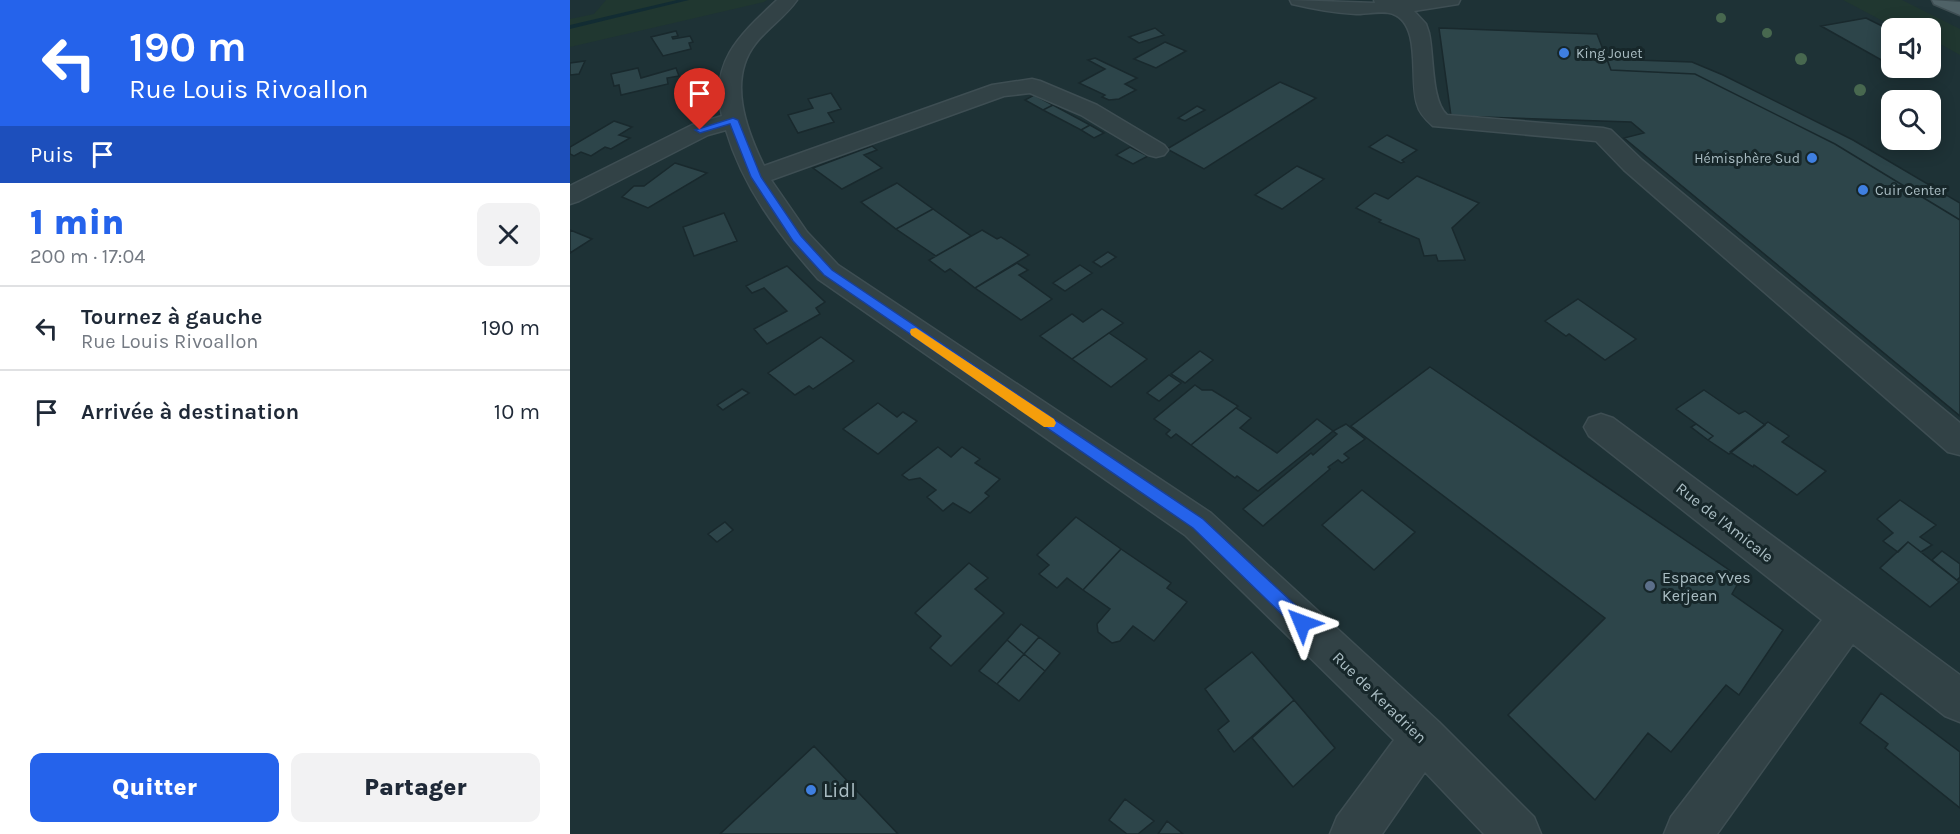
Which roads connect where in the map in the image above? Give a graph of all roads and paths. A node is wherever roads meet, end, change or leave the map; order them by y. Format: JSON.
{"nodes":[{"id":1,"x":788,"y":0,"type":"edge"},
{"id":2,"x":1299,"y":0,"type":"edge"},
{"id":3,"x":1451,"y":0,"type":"edge"},
{"id":4,"x":1941,"y":0,"type":"edge"},
{"id":5,"x":1390,"y":4,"type":"edge"},
{"id":6,"x":1960,"y":9,"type":"edge"},
{"id":7,"x":733,"y":120,"type":"junction"},
{"id":8,"x":1156,"y":150,"type":"dead end"},
{"id":9,"x":756,"y":177,"type":"junction"},
{"id":10,"x":575,"y":188,"type":"edge"},
{"id":11,"x":1601,"y":427,"type":"dead end"},
{"id":12,"x":1960,"y":442,"type":"edge"},
{"id":13,"x":1849,"y":617,"type":"junction"},
{"id":14,"x":1960,"y":701,"type":"edge"},
{"id":15,"x":1423,"y":738,"type":"junction"},
{"id":16,"x":1354,"y":834,"type":"edge"},
{"id":17,"x":1517,"y":834,"type":"edge"},
{"id":18,"x":1688,"y":834,"type":"edge"}],
"edges":[{"from":1,"to":7,"type":"street","name":"Rue de Keradrien"},
{"from":2,"to":5,"type":"street"},
{"from":3,"to":5,"type":"street"},
{"from":4,"to":6,"type":"main road"},
{"from":5,"to":12,"type":"street"},
{"from":7,"to":9,"type":"street","name":"Rue de Keradrien"},
{"from":7,"to":10,"type":"street"},
{"from":8,"to":9,"type":"street"},
{"from":9,"to":15,"type":"street","name":"Rue de Keradrien"},
{"from":11,"to":13,"type":"street","name":"Rue de l'Amicale"},
{"from":13,"to":14,"type":"street","name":"Rue de l'Amicale"},
{"from":13,"to":18,"type":"street"},
{"from":15,"to":16,"type":"street"},
{"from":15,"to":17,"type":"street","name":"Rue de Keradrien"}]}
